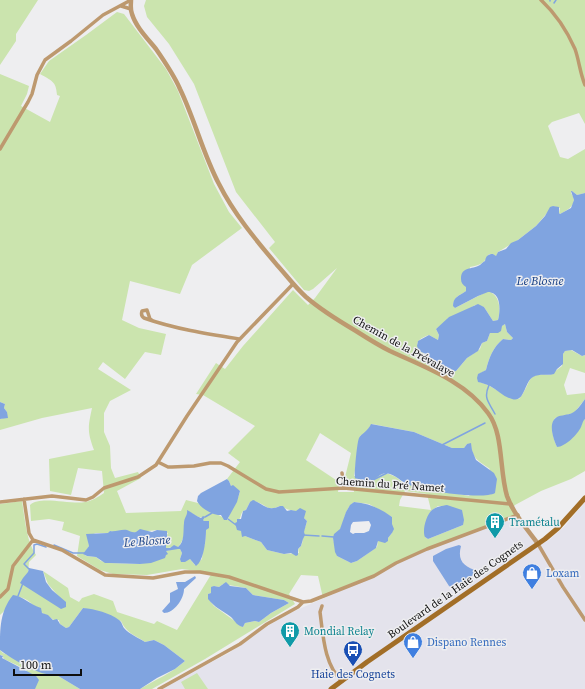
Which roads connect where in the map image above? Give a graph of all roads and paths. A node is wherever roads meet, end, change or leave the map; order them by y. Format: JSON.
{"nodes":[{"id":1,"x":131,"y":0,"type":"edge"},
{"id":2,"x":541,"y":0,"type":"edge"},
{"id":3,"x":121,"y":6,"type":"junction"},
{"id":4,"x":131,"y":9,"type":"junction"},
{"id":5,"x":585,"y":85,"type":"edge"},
{"id":6,"x":0,"y":148,"type":"edge"},
{"id":7,"x":294,"y":284,"type":"junction"},
{"id":8,"x":153,"y":321,"type":"dead end"},
{"id":9,"x":240,"y":339,"type":"junction"},
{"id":10,"x":158,"y":462,"type":"junction"},
{"id":11,"x":342,"y":473,"type":"dead end"},
{"id":12,"x":344,"y":488,"type":"junction"},
{"id":13,"x":585,"y":498,"type":"edge"},
{"id":14,"x":24,"y":499,"type":"junction"},
{"id":15,"x":0,"y":502,"type":"edge"},
{"id":16,"x":511,"y":504,"type":"junction"},
{"id":17,"x":518,"y":515,"type":"junction"},
{"id":18,"x":33,"y":540,"type":"junction"},
{"id":19,"x":538,"y":544,"type":"junction"},
{"id":20,"x":0,"y":597,"type":"edge"},
{"id":21,"x":303,"y":602,"type":"junction"},
{"id":22,"x":322,"y":606,"type":"dead end"},
{"id":23,"x":585,"y":620,"type":"edge"},
{"id":24,"x":342,"y":681,"type":"junction"},
{"id":25,"x":159,"y":689,"type":"edge"},
{"id":26,"x":331,"y":689,"type":"edge"}],
"edges":[{"from":1,"to":3,"type":"street"},
{"from":1,"to":4,"type":"street","name":"Chemin de la Prévalaye"},
{"from":2,"to":5,"type":"street"},
{"from":3,"to":4,"type":"street"},
{"from":3,"to":6,"type":"street"},
{"from":4,"to":7,"type":"street","name":"Chemin de la Prévalaye"},
{"from":7,"to":9,"type":"street"},
{"from":7,"to":16,"type":"street","name":"Chemin de la Prévalaye"},
{"from":8,"to":9,"type":"street"},
{"from":9,"to":10,"type":"street"},
{"from":10,"to":12,"type":"street","name":"Chemin du Pré Namet"},
{"from":10,"to":14,"type":"street"},
{"from":11,"to":12,"type":"street"},
{"from":12,"to":16,"type":"street","name":"Chemin du Pré Namet"},
{"from":13,"to":19,"type":"main road","name":"Boulevard de la Haie des Cognets"},
{"from":14,"to":15,"type":"street"},
{"from":14,"to":18,"type":"street"},
{"from":16,"to":17,"type":"street","name":"Chemin de la Prévalaye"},
{"from":17,"to":19,"type":"street","name":"Chemin de la Prévalaye"},
{"from":17,"to":21,"type":"street"},
{"from":18,"to":20,"type":"street"},
{"from":18,"to":21,"type":"street"},
{"from":19,"to":23,"type":"street"},
{"from":19,"to":24,"type":"main road","name":"Boulevard de la Haie des Cognets"},
{"from":21,"to":25,"type":"street"},
{"from":22,"to":24,"type":"street"},
{"from":24,"to":26,"type":"main road","name":"Boulevard de la Haie des Cognets"}]}
